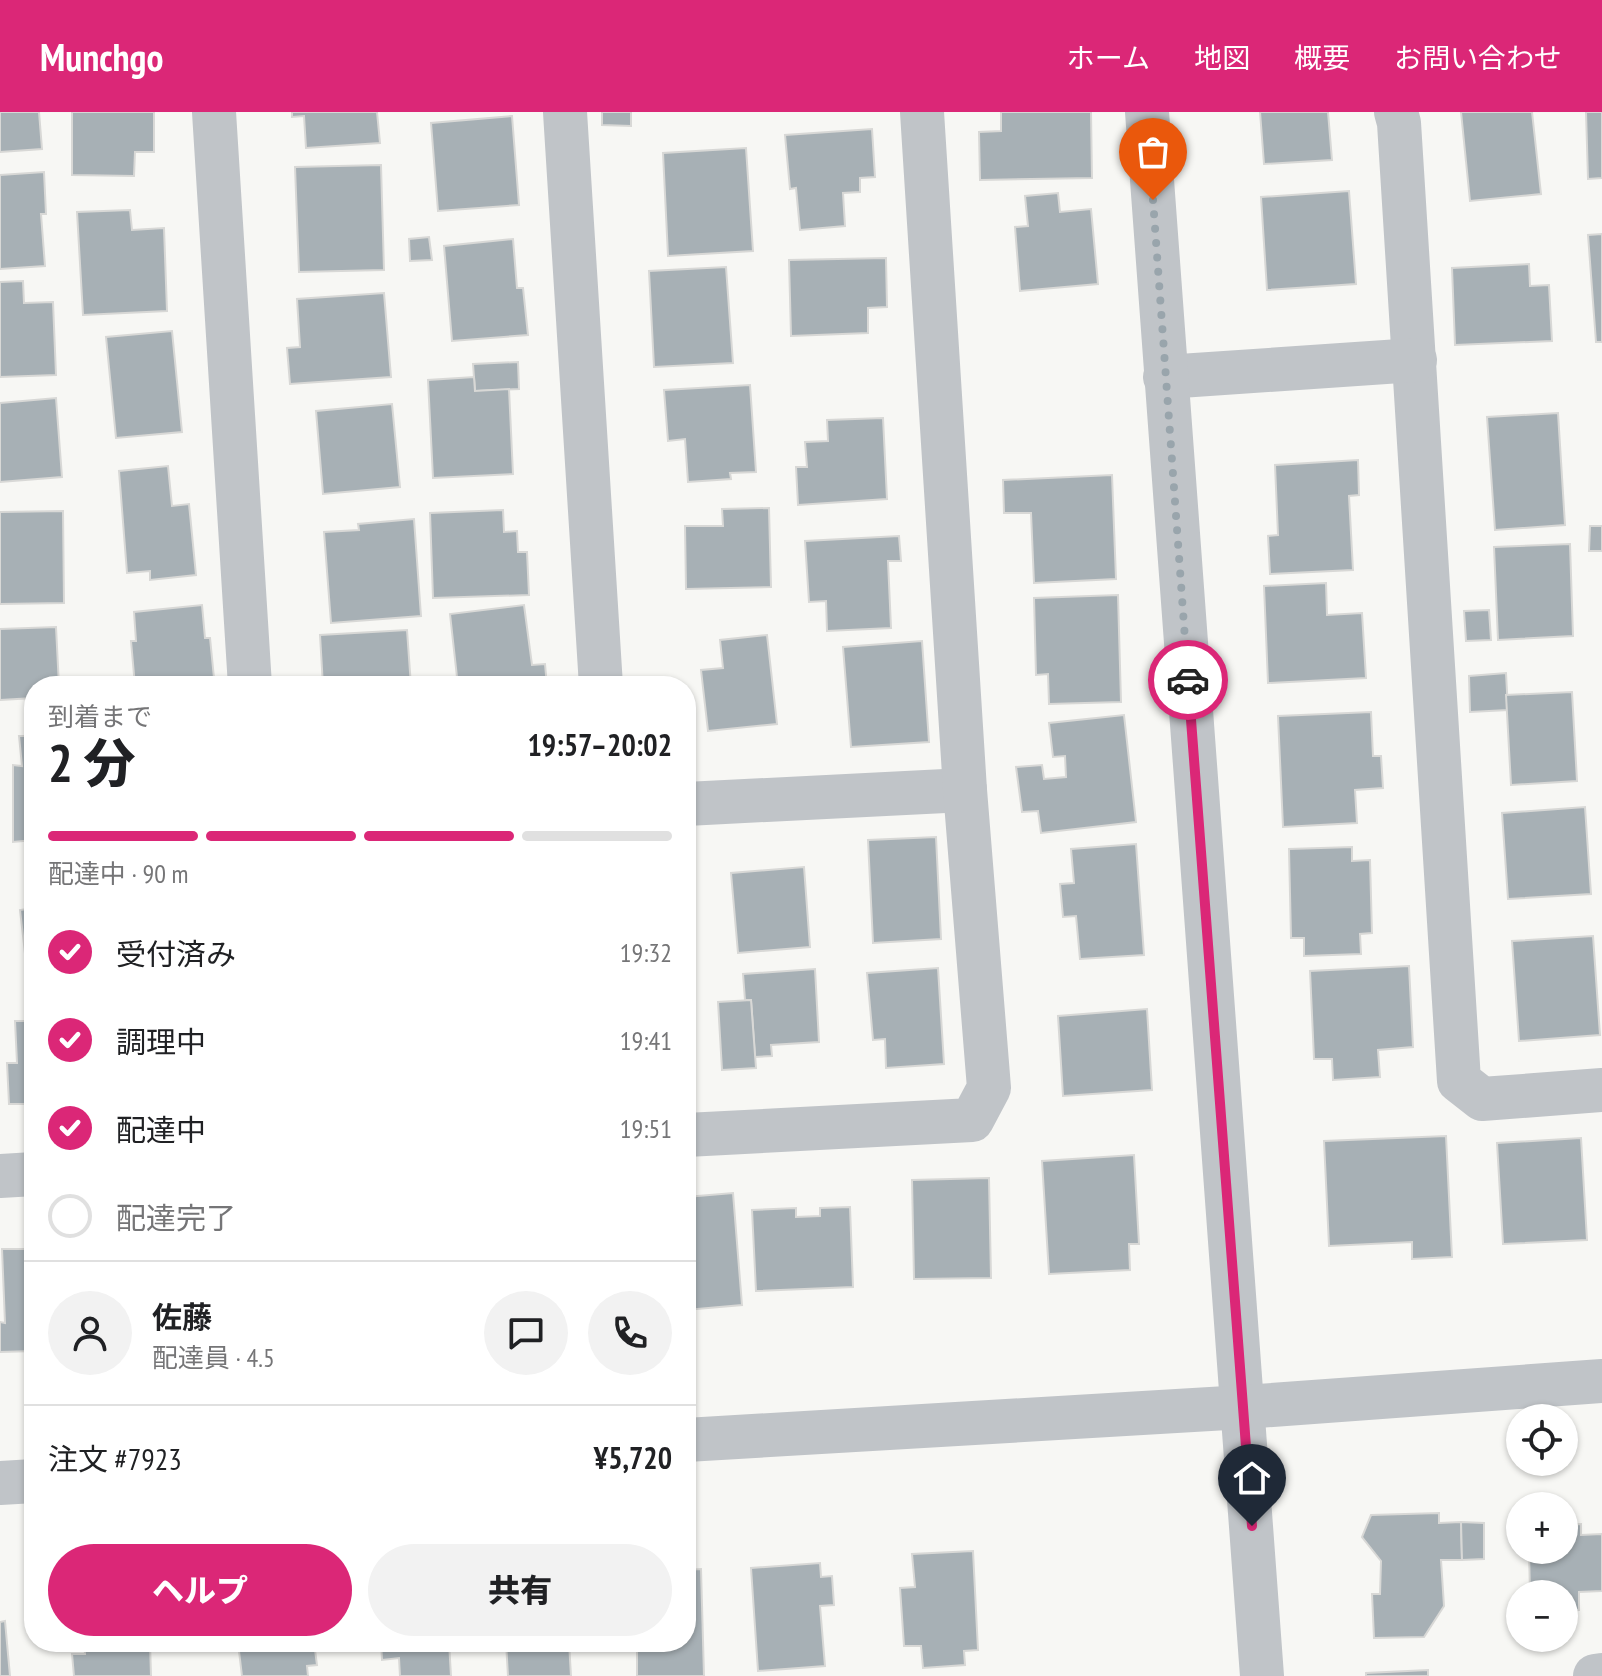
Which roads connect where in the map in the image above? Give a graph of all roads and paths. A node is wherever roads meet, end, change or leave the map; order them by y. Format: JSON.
{"nodes":[{"id":1,"x":214,"y":112,"type":"edge"},
{"id":2,"x":565,"y":112,"type":"edge"},
{"id":3,"x":922,"y":112,"type":"edge"},
{"id":4,"x":1147,"y":112,"type":"edge"},
{"id":5,"x":1396,"y":112,"type":"edge"},
{"id":6,"x":1415,"y":360,"type":"junction"},
{"id":7,"x":1165,"y":377,"type":"junction"},
{"id":8,"x":249,"y":676,"type":"edge"},
{"id":9,"x":600,"y":676,"type":"edge"},
{"id":10,"x":965,"y":790,"type":"junction"},
{"id":11,"x":696,"y":803,"type":"edge"},
{"id":12,"x":1602,"y":1090,"type":"edge"},
{"id":13,"x":696,"y":1134,"type":"edge"},
{"id":14,"x":24,"y":1175,"type":"edge"},
{"id":15,"x":0,"y":1176,"type":"edge"},
{"id":16,"x":1602,"y":1381,"type":"edge"},
{"id":17,"x":1244,"y":1407,"type":"junction"},
{"id":18,"x":696,"y":1439,"type":"edge"},
{"id":19,"x":24,"y":1482,"type":"edge"},
{"id":20,"x":0,"y":1483,"type":"edge"},
{"id":21,"x":1602,"y":1675,"type":"edge"},
{"id":22,"x":1262,"y":1676,"type":"edge"},
{"id":23,"x":1595,"y":1676,"type":"edge"}],
"edges":[{"from":1,"to":8,"type":"street"},
{"from":2,"to":9,"type":"street"},
{"from":3,"to":10,"type":"street"},
{"from":4,"to":7,"type":"street"},
{"from":5,"to":6,"type":"street"},
{"from":6,"to":7,"type":"street"},
{"from":6,"to":12,"type":"street"},
{"from":7,"to":17,"type":"street"},
{"from":10,"to":11,"type":"street"},
{"from":10,"to":13,"type":"street"},
{"from":14,"to":15,"type":"street"},
{"from":16,"to":17,"type":"street"},
{"from":17,"to":18,"type":"street"},
{"from":17,"to":22,"type":"street"},
{"from":19,"to":20,"type":"street"},
{"from":21,"to":23,"type":"street"}]}
